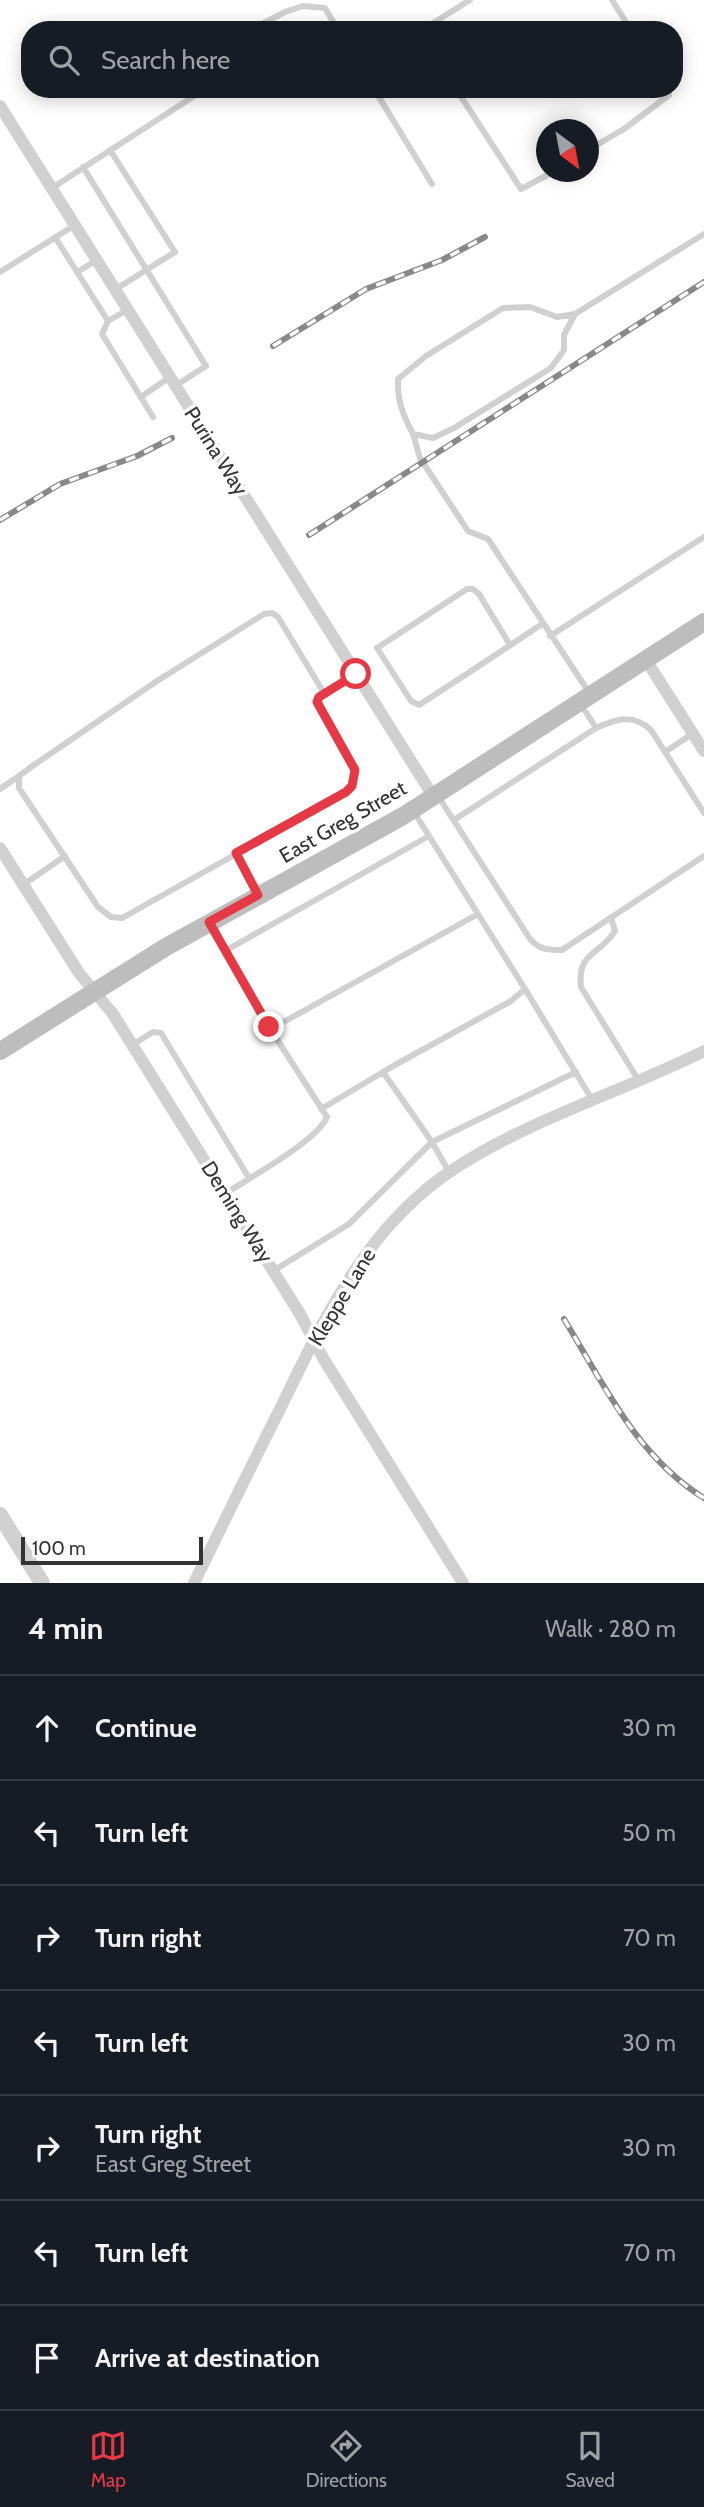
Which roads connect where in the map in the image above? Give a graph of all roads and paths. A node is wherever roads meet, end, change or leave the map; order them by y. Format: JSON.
{"nodes":[{"id":1,"x":470,"y":0,"type":"edge"},
{"id":2,"x":612,"y":0,"type":"edge"},
{"id":3,"x":268,"y":21,"type":"edge"},
{"id":4,"x":333,"y":21,"type":"edge"},
{"id":5,"x":436,"y":21,"type":"edge"},
{"id":6,"x":625,"y":21,"type":"edge"},
{"id":7,"x":191,"y":98,"type":"edge"},
{"id":8,"x":379,"y":98,"type":"edge"},
{"id":9,"x":462,"y":98,"type":"edge"},
{"id":10,"x":664,"y":98,"type":"edge"},
{"id":11,"x":0,"y":106,"type":"edge"},
{"id":12,"x":599,"y":144,"type":"edge"},
{"id":13,"x":110,"y":150,"type":"junction"},
{"id":14,"x":83,"y":167,"type":"junction"},
{"id":15,"x":536,"y":181,"type":"edge"},
{"id":16,"x":432,"y":184,"type":"dead end"},
{"id":17,"x":51,"y":188,"type":"junction"},
{"id":18,"x":75,"y":225,"type":"junction"},
{"id":19,"x":704,"y":234,"type":"edge"},
{"id":20,"x":55,"y":237,"type":"junction"},
{"id":21,"x":97,"y":260,"type":"junction"},
{"id":22,"x":147,"y":270,"type":"junction"},
{"id":23,"x":0,"y":272,"type":"edge"},
{"id":24,"x":77,"y":272,"type":"junction"},
{"id":25,"x":115,"y":290,"type":"junction"},
{"id":26,"x":127,"y":310,"type":"junction"},
{"id":27,"x":575,"y":314,"type":"junction"},
{"id":28,"x":108,"y":321,"type":"junction"},
{"id":29,"x":173,"y":382,"type":"junction"},
{"id":30,"x":141,"y":397,"type":"junction"},
{"id":31,"x":153,"y":417,"type":"dead end"},
{"id":32,"x":413,"y":434,"type":"junction"},
{"id":33,"x":704,"y":537,"type":"edge"},
{"id":34,"x":704,"y":622,"type":"edge"},
{"id":35,"x":542,"y":624,"type":"junction"},
{"id":36,"x":550,"y":636,"type":"junction"},
{"id":37,"x":510,"y":645,"type":"junction"},
{"id":38,"x":646,"y":660,"type":"junction"},
{"id":39,"x":356,"y":674,"type":"junction"},
{"id":40,"x":324,"y":694,"type":"junction"},
{"id":41,"x":585,"y":699,"type":"junction"},
{"id":42,"x":596,"y":728,"type":"junction"},
{"id":43,"x":693,"y":734,"type":"junction"},
{"id":44,"x":704,"y":751,"type":"edge"},
{"id":45,"x":665,"y":752,"type":"junction"},
{"id":46,"x":19,"y":776,"type":"junction"},
{"id":47,"x":0,"y":789,"type":"edge"},
{"id":48,"x":435,"y":795,"type":"junction"},
{"id":49,"x":412,"y":810,"type":"junction"},
{"id":50,"x":704,"y":812,"type":"edge"},
{"id":51,"x":454,"y":820,"type":"junction"},
{"id":52,"x":429,"y":836,"type":"junction"},
{"id":53,"x":0,"y":848,"type":"edge"},
{"id":54,"x":236,"y":853,"type":"junction"},
{"id":55,"x":65,"y":856,"type":"junction"},
{"id":56,"x":704,"y":856,"type":"edge"},
{"id":57,"x":23,"y":885,"type":"junction"},
{"id":58,"x":258,"y":895,"type":"junction"},
{"id":59,"x":478,"y":914,"type":"junction"},
{"id":60,"x":611,"y":918,"type":"junction"},
{"id":61,"x":209,"y":922,"type":"junction"},
{"id":62,"x":225,"y":951,"type":"junction"},
{"id":63,"x":525,"y":989,"type":"junction"},
{"id":64,"x":95,"y":991,"type":"junction"},
{"id":65,"x":271,"y":1029,"type":"junction"},
{"id":66,"x":132,"y":1045,"type":"junction"},
{"id":67,"x":0,"y":1051,"type":"edge"},
{"id":68,"x":704,"y":1051,"type":"edge"},
{"id":69,"x":383,"y":1072,"type":"junction"},
{"id":70,"x":576,"y":1072,"type":"junction"},
{"id":71,"x":639,"y":1081,"type":"junction"},
{"id":72,"x":593,"y":1101,"type":"junction"},
{"id":73,"x":321,"y":1109,"type":"junction"},
{"id":74,"x":432,"y":1142,"type":"junction"},
{"id":75,"x":449,"y":1172,"type":"junction"},
{"id":76,"x":249,"y":1178,"type":"junction"},
{"id":77,"x":225,"y":1194,"type":"junction"},
{"id":78,"x":273,"y":1271,"type":"junction"},
{"id":79,"x":314,"y":1340,"type":"junction"},
{"id":80,"x":0,"y":1515,"type":"edge"},
{"id":81,"x":42,"y":1583,"type":"edge"},
{"id":82,"x":194,"y":1583,"type":"edge"},
{"id":83,"x":463,"y":1583,"type":"edge"}],
"edges":[{"from":1,"to":5,"type":"lane"},
{"from":2,"to":6,"type":"lane"},
{"from":3,"to":4,"type":"lane"},
{"from":7,"to":13,"type":"lane"},
{"from":8,"to":16,"type":"lane"},
{"from":9,"to":15,"type":"lane"},
{"from":10,"to":12,"type":"lane"},
{"from":11,"to":17,"type":"street","name":"Purina Way"},
{"from":13,"to":14,"type":"lane"},
{"from":13,"to":22,"type":"lane"},
{"from":14,"to":17,"type":"lane"},
{"from":14,"to":22,"type":"lane"},
{"from":17,"to":18,"type":"street","name":"Purina Way"},
{"from":18,"to":20,"type":"lane"},
{"from":18,"to":21,"type":"street","name":"Purina Way"},
{"from":19,"to":27,"type":"lane"},
{"from":20,"to":23,"type":"lane"},
{"from":20,"to":24,"type":"lane"},
{"from":21,"to":24,"type":"lane"},
{"from":21,"to":25,"type":"street","name":"Purina Way"},
{"from":22,"to":25,"type":"lane"},
{"from":22,"to":29,"type":"lane"},
{"from":24,"to":28,"type":"lane"},
{"from":25,"to":26,"type":"street","name":"Purina Way"},
{"from":26,"to":28,"type":"lane"},
{"from":26,"to":29,"type":"street","name":"Purina Way"},
{"from":27,"to":32,"type":"lane"},
{"from":27,"to":32,"type":"lane"},
{"from":28,"to":30,"type":"lane"},
{"from":29,"to":30,"type":"lane"},
{"from":29,"to":39,"type":"street","name":"Purina Way"},
{"from":30,"to":31,"type":"lane"},
{"from":32,"to":35,"type":"lane"},
{"from":33,"to":36,"type":"lane"},
{"from":34,"to":38,"type":"main road","name":"East Greg Street"},
{"from":35,"to":36,"type":"lane"},
{"from":35,"to":37,"type":"lane"},
{"from":36,"to":41,"type":"lane"},
{"from":37,"to":37,"type":"lane"},
{"from":38,"to":41,"type":"main road","name":"East Greg Street"},
{"from":38,"to":43,"type":"street"},
{"from":39,"to":40,"type":"lane"},
{"from":39,"to":48,"type":"street","name":"Purina Way"},
{"from":40,"to":46,"type":"lane"},
{"from":40,"to":54,"type":"lane"},
{"from":41,"to":42,"type":"lane"},
{"from":41,"to":48,"type":"main road","name":"East Greg Street"},
{"from":42,"to":45,"type":"lane"},
{"from":42,"to":51,"type":"lane"},
{"from":43,"to":44,"type":"street"},
{"from":43,"to":45,"type":"lane"},
{"from":45,"to":50,"type":"lane"},
{"from":46,"to":47,"type":"lane"},
{"from":46,"to":55,"type":"lane"},
{"from":48,"to":49,"type":"main road","name":"East Greg Street"},
{"from":48,"to":51,"type":"lane"},
{"from":49,"to":52,"type":"lane"},
{"from":49,"to":58,"type":"main road","name":"East Greg Street"},
{"from":51,"to":60,"type":"lane"},
{"from":52,"to":59,"type":"lane"},
{"from":52,"to":62,"type":"lane"},
{"from":53,"to":57,"type":"street","name":"Deming Way"},
{"from":54,"to":55,"type":"lane"},
{"from":54,"to":58,"type":"lane"},
{"from":55,"to":57,"type":"lane"},
{"from":56,"to":60,"type":"lane"},
{"from":57,"to":64,"type":"street","name":"Deming Way"},
{"from":58,"to":61,"type":"main road","name":"East Greg Street"},
{"from":59,"to":63,"type":"lane"},
{"from":59,"to":65,"type":"lane"},
{"from":60,"to":71,"type":"lane"},
{"from":61,"to":62,"type":"lane"},
{"from":61,"to":64,"type":"main road","name":"East Greg Street"},
{"from":62,"to":65,"type":"lane"},
{"from":63,"to":69,"type":"lane"},
{"from":63,"to":70,"type":"lane"},
{"from":64,"to":66,"type":"street","name":"Deming Way"},
{"from":64,"to":67,"type":"main road","name":"East Greg Street"},
{"from":65,"to":73,"type":"lane"},
{"from":66,"to":76,"type":"lane"},
{"from":66,"to":77,"type":"street","name":"Deming Way"},
{"from":68,"to":71,"type":"street","name":"Kleppe Lane"},
{"from":69,"to":73,"type":"lane"},
{"from":69,"to":74,"type":"lane"},
{"from":70,"to":72,"type":"lane"},
{"from":70,"to":74,"type":"lane"},
{"from":71,"to":72,"type":"street","name":"Kleppe Lane"},
{"from":72,"to":75,"type":"street","name":"Kleppe Lane"},
{"from":73,"to":76,"type":"lane"},
{"from":74,"to":75,"type":"lane"},
{"from":74,"to":78,"type":"lane"},
{"from":75,"to":79,"type":"street","name":"Kleppe Lane"},
{"from":76,"to":77,"type":"lane"},
{"from":77,"to":78,"type":"street","name":"Deming Way"},
{"from":78,"to":79,"type":"street","name":"Deming Way"},
{"from":79,"to":82,"type":"street","name":"Kleppe Lane"},
{"from":79,"to":83,"type":"street","name":"Deming Way"},
{"from":80,"to":81,"type":"street"}]}
